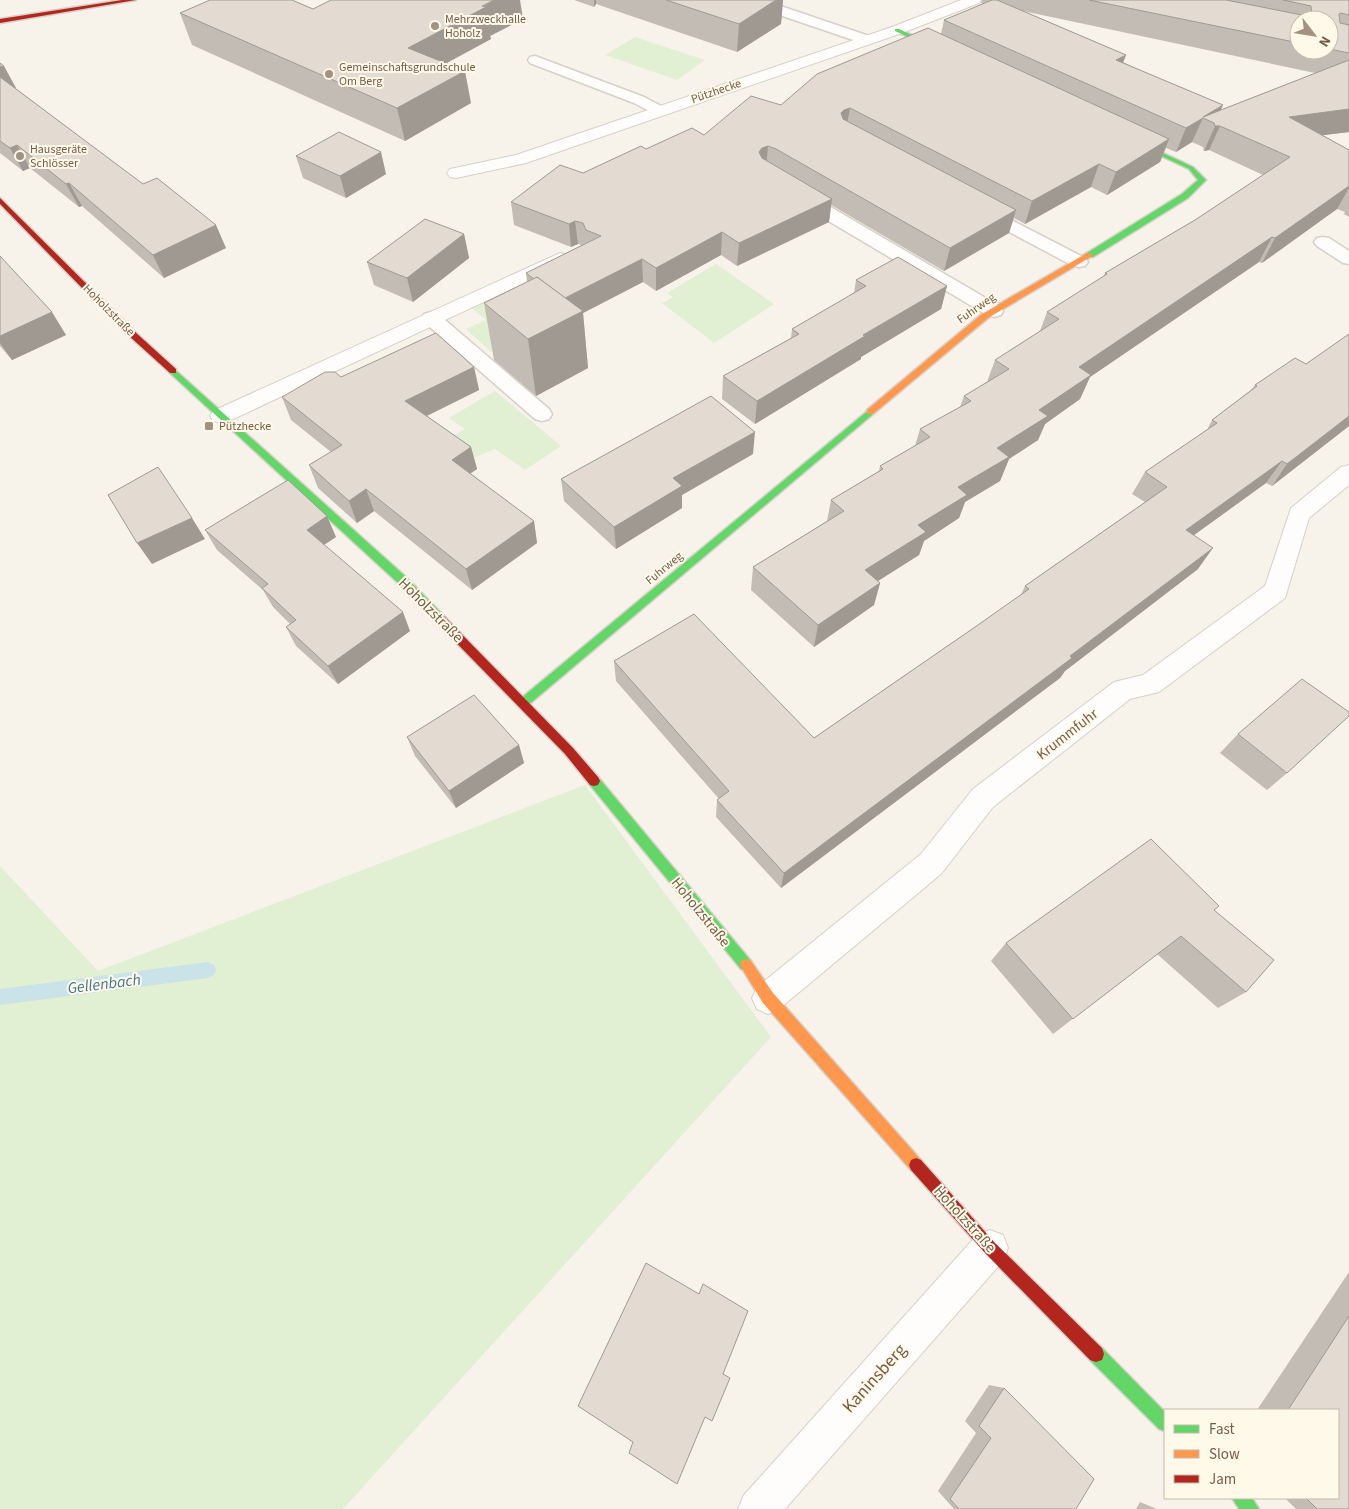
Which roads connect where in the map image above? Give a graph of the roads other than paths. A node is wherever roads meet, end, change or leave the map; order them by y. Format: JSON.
{"nodes":[{"id":1,"x":133,"y":0,"type":"edge"},
{"id":2,"x":974,"y":0,"type":"edge"},
{"id":3,"x":758,"y":3,"type":"edge"},
{"id":4,"x":0,"y":21,"type":"edge"},
{"id":5,"x":897,"y":30,"type":"junction"},
{"id":6,"x":867,"y":40,"type":"junction"},
{"id":7,"x":951,"y":55,"type":"edge"},
{"id":8,"x":535,"y":60,"type":"dead end"},
{"id":9,"x":660,"y":111,"type":"junction"},
{"id":10,"x":1120,"y":134,"type":"edge"},
{"id":11,"x":456,"y":173,"type":"dead end"},
{"id":12,"x":783,"y":186,"type":"edge"},
{"id":13,"x":0,"y":200,"type":"edge"},
{"id":14,"x":968,"y":202,"type":"edge"},
{"id":15,"x":1323,"y":242,"type":"dead end"},
{"id":16,"x":577,"y":252,"type":"edge"},
{"id":17,"x":1349,"y":259,"type":"edge"},
{"id":18,"x":1079,"y":262,"type":"junction"},
{"id":19,"x":994,"y":311,"type":"junction"},
{"id":20,"x":430,"y":318,"type":"junction"},
{"id":21,"x":542,"y":414,"type":"dead end"},
{"id":22,"x":221,"y":416,"type":"junction"},
{"id":23,"x":1349,"y":473,"type":"edge"},
{"id":24,"x":523,"y":704,"type":"junction"},
{"id":25,"x":768,"y":998,"type":"junction"},
{"id":26,"x":990,"y":1248,"type":"junction"},
{"id":27,"x":1164,"y":1422,"type":"edge"},
{"id":28,"x":1241,"y":1499,"type":"edge"},
{"id":29,"x":758,"y":1509,"type":"edge"},
{"id":30,"x":1251,"y":1509,"type":"edge"}],
"edges":[{"from":1,"to":4,"type":"street"},
{"from":2,"to":5,"type":"street","name":"Pützhecke"},
{"from":3,"to":6,"type":"lane"},
{"from":5,"to":6,"type":"street","name":"Pützhecke"},
{"from":5,"to":7,"type":"street"},
{"from":6,"to":9,"type":"street","name":"Pützhecke"},
{"from":8,"to":9,"type":"lane"},
{"from":9,"to":11,"type":"street","name":"Pützhecke"},
{"from":10,"to":18,"type":"street","name":"Fuhrweg"},
{"from":12,"to":19,"type":"lane"},
{"from":13,"to":22,"type":"street","name":"Hoholzstraße"},
{"from":14,"to":18,"type":"lane"},
{"from":15,"to":17,"type":"lane"},
{"from":16,"to":20,"type":"street"},
{"from":18,"to":19,"type":"street","name":"Fuhrweg"},
{"from":19,"to":24,"type":"street","name":"Fuhrweg"},
{"from":20,"to":21,"type":"lane"},
{"from":20,"to":22,"type":"street"},
{"from":22,"to":24,"type":"street","name":"Hoholzstraße"},
{"from":23,"to":25,"type":"street","name":"Krummfuhr"},
{"from":24,"to":25,"type":"street","name":"Hoholzstraße"},
{"from":25,"to":26,"type":"street","name":"Hoholzstraße"},
{"from":26,"to":27,"type":"street","name":"Hoholzstraße"},
{"from":26,"to":29,"type":"street","name":"Kaninsberg"},
{"from":28,"to":30,"type":"street"}]}
